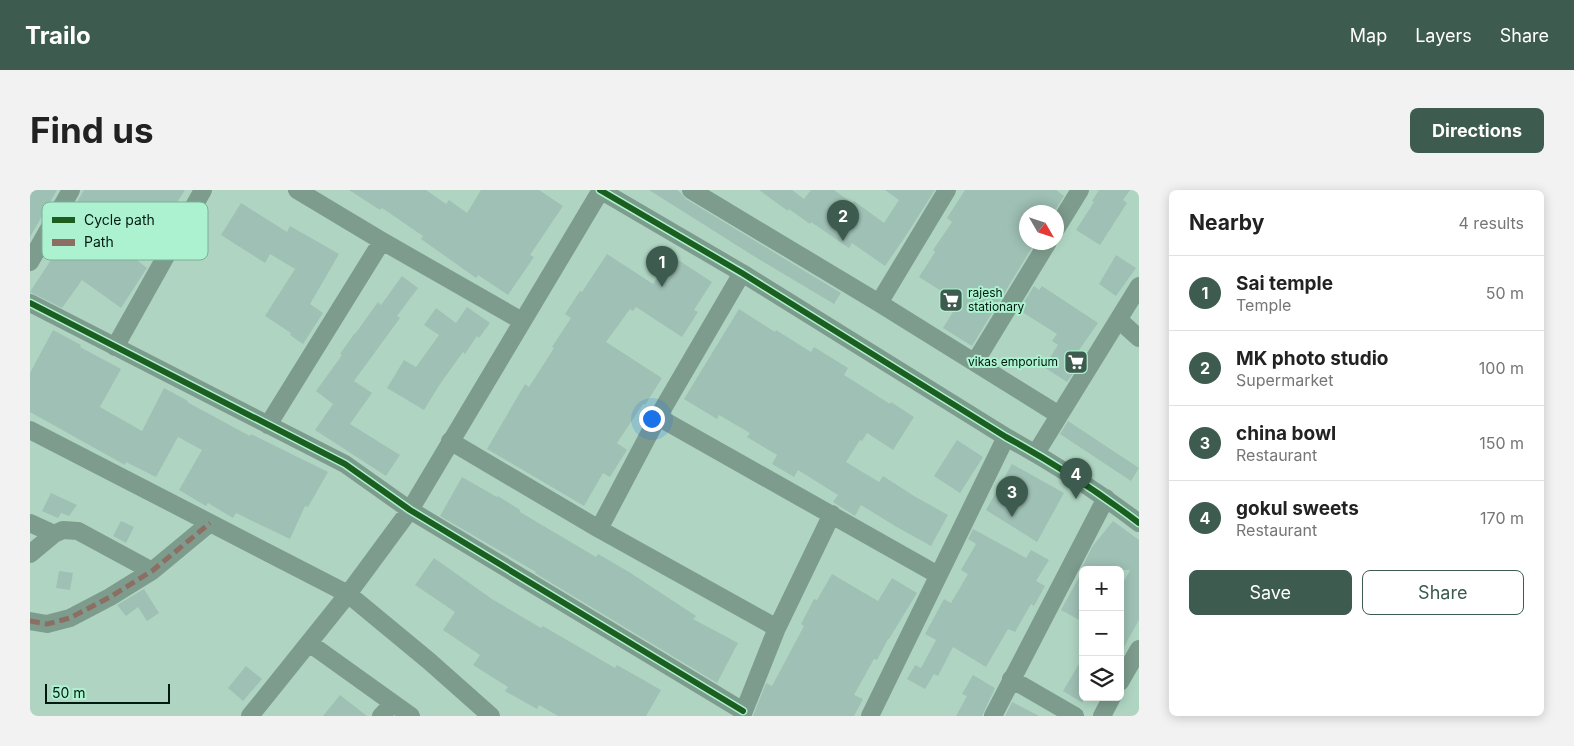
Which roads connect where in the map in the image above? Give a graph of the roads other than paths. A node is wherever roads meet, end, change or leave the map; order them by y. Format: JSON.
{"nodes":[{"id":1,"x":72,"y":190,"type":"edge"},
{"id":2,"x":203,"y":190,"type":"edge"},
{"id":3,"x":297,"y":190,"type":"edge"},
{"id":4,"x":601,"y":190,"type":"edge"},
{"id":5,"x":691,"y":190,"type":"edge"},
{"id":6,"x":947,"y":190,"type":"edge"},
{"id":7,"x":1080,"y":190,"type":"edge"},
{"id":8,"x":65,"y":202,"type":"edge"},
{"id":9,"x":196,"y":202,"type":"edge"},
{"id":10,"x":1064,"y":215,"type":"edge"},
{"id":11,"x":42,"y":241,"type":"edge"},
{"id":12,"x":382,"y":241,"type":"junction"},
{"id":13,"x":1043,"y":250,"type":"edge"},
{"id":14,"x":164,"y":260,"type":"edge"},
{"id":15,"x":30,"y":262,"type":"edge"},
{"id":16,"x":742,"y":273,"type":"junction"},
{"id":17,"x":1139,"y":286,"type":"edge"},
{"id":18,"x":30,"y":303,"type":"edge"},
{"id":19,"x":879,"y":303,"type":"junction"},
{"id":20,"x":1119,"y":320,"type":"junction"},
{"id":21,"x":522,"y":321,"type":"junction"},
{"id":22,"x":1139,"y":338,"type":"edge"},
{"id":23,"x":115,"y":347,"type":"junction"},
{"id":24,"x":975,"y":362,"type":"junction"},
{"id":25,"x":1060,"y":415,"type":"junction"},
{"id":26,"x":658,"y":417,"type":"junction"},
{"id":27,"x":268,"y":425,"type":"junction"},
{"id":28,"x":30,"y":430,"type":"edge"},
{"id":29,"x":1006,"y":437,"type":"junction"},
{"id":30,"x":450,"y":441,"type":"junction"},
{"id":31,"x":1036,"y":453,"type":"junction"},
{"id":32,"x":1106,"y":498,"type":"junction"},
{"id":33,"x":410,"y":510,"type":"junction"},
{"id":34,"x":832,"y":514,"type":"junction"},
{"id":35,"x":30,"y":523,"type":"edge"},
{"id":36,"x":210,"y":523,"type":"junction"},
{"id":37,"x":1139,"y":523,"type":"edge"},
{"id":38,"x":599,"y":529,"type":"junction"},
{"id":39,"x":54,"y":534,"type":"junction"},
{"id":40,"x":30,"y":554,"type":"edge"},
{"id":41,"x":152,"y":571,"type":"junction"},
{"id":42,"x":938,"y":575,"type":"junction"},
{"id":43,"x":348,"y":594,"type":"junction"},
{"id":44,"x":30,"y":621,"type":"edge"},
{"id":45,"x":777,"y":628,"type":"junction"},
{"id":46,"x":309,"y":643,"type":"junction"},
{"id":47,"x":1139,"y":649,"type":"edge"},
{"id":48,"x":1124,"y":675,"type":"edge"},
{"id":49,"x":1011,"y":679,"type":"junction"},
{"id":50,"x":1110,"y":701,"type":"edge"},
{"id":51,"x":387,"y":710,"type":"edge"},
{"id":52,"x":742,"y":713,"type":"edge"},
{"id":53,"x":250,"y":716,"type":"edge"},
{"id":54,"x":411,"y":716,"type":"edge"},
{"id":55,"x":491,"y":716,"type":"edge"},
{"id":56,"x":870,"y":716,"type":"edge"},
{"id":57,"x":993,"y":716,"type":"edge"},
{"id":58,"x":1076,"y":716,"type":"edge"},
{"id":59,"x":1102,"y":716,"type":"edge"}],
"edges":[{"from":1,"to":8,"type":"street"},
{"from":2,"to":9,"type":"street"},
{"from":3,"to":12,"type":"street"},
{"from":4,"to":16,"type":"street"},
{"from":4,"to":21,"type":"street"},
{"from":5,"to":19,"type":"street"},
{"from":6,"to":19,"type":"street"},
{"from":7,"to":10,"type":"street"},
{"from":11,"to":15,"type":"street"},
{"from":12,"to":21,"type":"street"},
{"from":12,"to":27,"type":"street"},
{"from":13,"to":24,"type":"street"},
{"from":14,"to":23,"type":"street"},
{"from":16,"to":26,"type":"street"},
{"from":16,"to":29,"type":"street"},
{"from":17,"to":20,"type":"street"},
{"from":18,"to":23,"type":"street"},
{"from":19,"to":24,"type":"street"},
{"from":20,"to":22,"type":"street"},
{"from":20,"to":25,"type":"street"},
{"from":21,"to":30,"type":"street"},
{"from":23,"to":27,"type":"street"},
{"from":24,"to":25,"type":"street"},
{"from":25,"to":31,"type":"street"},
{"from":26,"to":34,"type":"street"},
{"from":26,"to":38,"type":"street"},
{"from":27,"to":33,"type":"street"},
{"from":28,"to":36,"type":"street"},
{"from":29,"to":31,"type":"street"},
{"from":29,"to":42,"type":"street"},
{"from":30,"to":33,"type":"street"},
{"from":30,"to":38,"type":"street"},
{"from":31,"to":32,"type":"street"},
{"from":32,"to":37,"type":"street"},
{"from":32,"to":49,"type":"street"},
{"from":33,"to":43,"type":"street"},
{"from":33,"to":52,"type":"street"},
{"from":34,"to":42,"type":"street"},
{"from":34,"to":45,"type":"street"},
{"from":35,"to":39,"type":"street"},
{"from":36,"to":41,"type":"street"},
{"from":36,"to":43,"type":"street"},
{"from":38,"to":45,"type":"street"},
{"from":39,"to":40,"type":"street"},
{"from":39,"to":41,"type":"street"},
{"from":41,"to":44,"type":"street"},
{"from":42,"to":56,"type":"street"},
{"from":43,"to":46,"type":"street"},
{"from":43,"to":55,"type":"street"},
{"from":45,"to":52,"type":"street"},
{"from":46,"to":51,"type":"street"},
{"from":46,"to":53,"type":"street"},
{"from":47,"to":48,"type":"street"},
{"from":49,"to":57,"type":"street"},
{"from":49,"to":58,"type":"street"},
{"from":50,"to":59,"type":"street"},
{"from":51,"to":54,"type":"street"}]}
